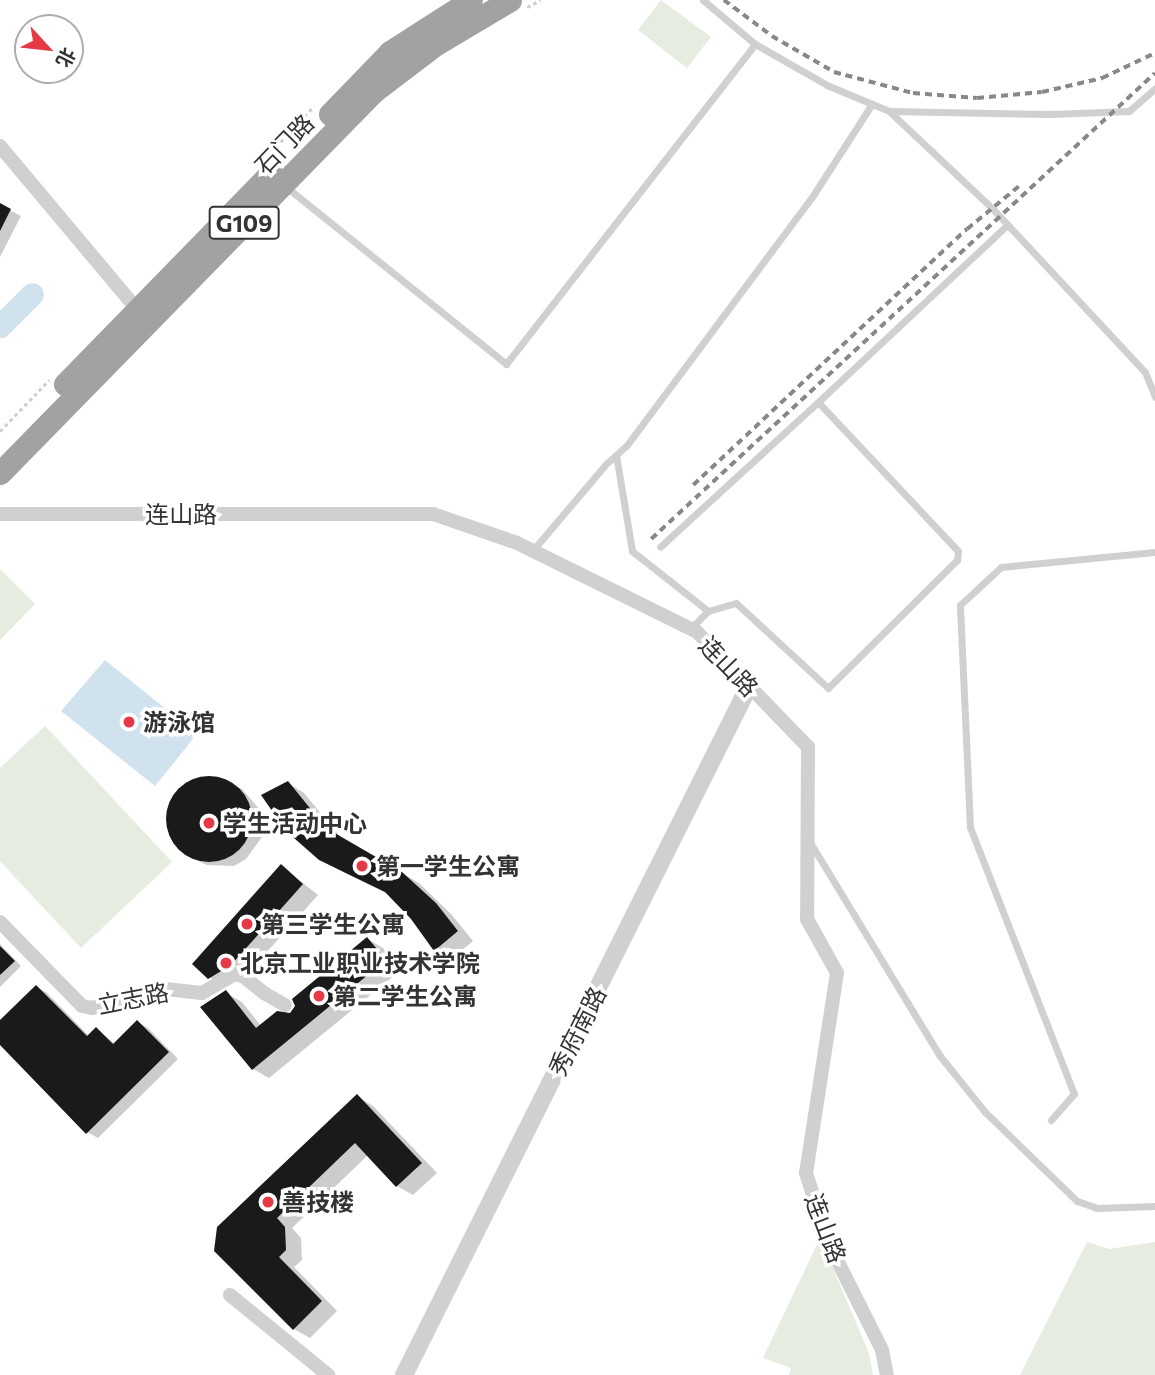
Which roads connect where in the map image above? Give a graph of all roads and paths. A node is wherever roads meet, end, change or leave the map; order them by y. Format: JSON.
{"nodes":[{"id":1,"x":471,"y":0,"type":"edge"},
{"id":2,"x":510,"y":0,"type":"edge"},
{"id":3,"x":703,"y":0,"type":"edge"},
{"id":4,"x":755,"y":44,"type":"junction"},
{"id":5,"x":1155,"y":88,"type":"edge"},
{"id":6,"x":872,"y":104,"type":"junction"},
{"id":7,"x":889,"y":111,"type":"junction"},
{"id":8,"x":0,"y":146,"type":"edge"},
{"id":9,"x":276,"y":179,"type":"junction"},
{"id":10,"x":1007,"y":225,"type":"junction"},
{"id":11,"x":143,"y":316,"type":"junction"},
{"id":12,"x":1155,"y":397,"type":"edge"},
{"id":13,"x":818,"y":402,"type":"junction"},
{"id":14,"x":0,"y":451,"type":"edge"},
{"id":15,"x":616,"y":454,"type":"junction"},
{"id":16,"x":0,"y":473,"type":"edge"},
{"id":17,"x":0,"y":514,"type":"edge"},
{"id":18,"x":660,"y":547,"type":"dead end"},
{"id":19,"x":532,"y":551,"type":"junction"},
{"id":20,"x":1155,"y":552,"type":"edge"},
{"id":21,"x":708,"y":611,"type":"junction"},
{"id":22,"x":691,"y":629,"type":"junction"},
{"id":23,"x":749,"y":686,"type":"junction"},
{"id":24,"x":808,"y":841,"type":"junction"},
{"id":25,"x":0,"y":922,"type":"edge"},
{"id":26,"x":285,"y":1005,"type":"dead end"},
{"id":27,"x":1051,"y":1120,"type":"dead end"},
{"id":28,"x":1155,"y":1206,"type":"edge"},
{"id":29,"x":230,"y":1294,"type":"dead end"},
{"id":30,"x":328,"y":1375,"type":"edge"},
{"id":31,"x":404,"y":1375,"type":"edge"},
{"id":32,"x":887,"y":1375,"type":"edge"}],
"edges":[{"from":1,"to":9,"type":"highway","name":"石门路","number":"G109"},
{"from":2,"to":9,"type":"highway","name":"石门路","number":"G109"},
{"from":3,"to":4,"type":"lane"},
{"from":4,"to":6,"type":"lane"},
{"from":4,"to":9,"type":"lane"},
{"from":5,"to":7,"type":"lane"},
{"from":6,"to":7,"type":"lane"},
{"from":6,"to":15,"type":"lane"},
{"from":7,"to":10,"type":"lane"},
{"from":8,"to":11,"type":"street"},
{"from":9,"to":11,"type":"highway","name":"石门路","number":"G109"},
{"from":10,"to":12,"type":"lane"},
{"from":10,"to":13,"type":"lane"},
{"from":11,"to":14,"type":"highway","name":"石门路","number":"G109"},
{"from":11,"to":16,"type":"highway","name":"石门路","number":"G109"},
{"from":13,"to":18,"type":"lane"},
{"from":13,"to":21,"type":"lane"},
{"from":15,"to":19,"type":"lane"},
{"from":15,"to":21,"type":"lane"},
{"from":17,"to":19,"type":"street","name":"连山路"},
{"from":19,"to":22,"type":"street","name":"连山路"},
{"from":20,"to":27,"type":"lane"},
{"from":21,"to":22,"type":"lane"},
{"from":22,"to":23,"type":"street","name":"连山路"},
{"from":23,"to":24,"type":"street","name":"连山路"},
{"from":23,"to":31,"type":"street","name":"秀府南路"},
{"from":24,"to":28,"type":"lane"},
{"from":24,"to":32,"type":"street","name":"连山路"},
{"from":25,"to":26,"type":"street","name":"立志路"},
{"from":29,"to":30,"type":"street"}]}
